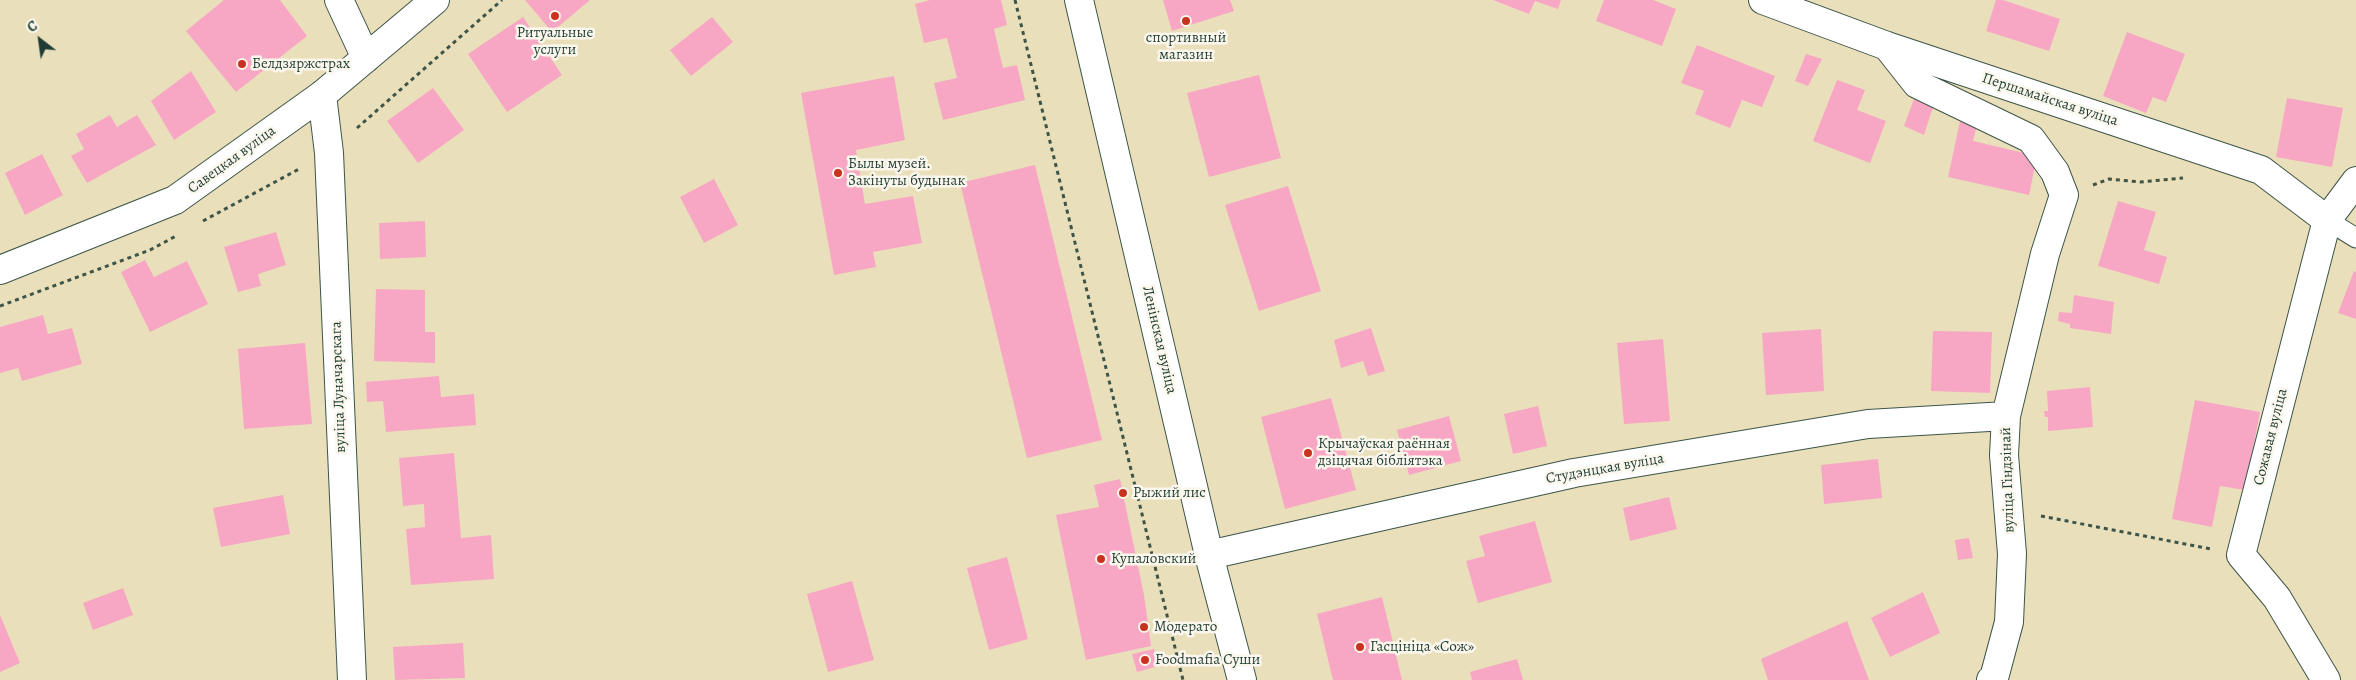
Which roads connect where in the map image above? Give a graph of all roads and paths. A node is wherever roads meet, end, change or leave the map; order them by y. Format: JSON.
{"nodes":[{"id":1,"x":338,"y":0,"type":"edge"},
{"id":2,"x":436,"y":0,"type":"edge"},
{"id":3,"x":1015,"y":0,"type":"edge"},
{"id":4,"x":1079,"y":0,"type":"edge"},
{"id":5,"x":1763,"y":0,"type":"edge"},
{"id":6,"x":1887,"y":46,"type":"junction"},
{"id":7,"x":366,"y":58,"type":"junction"},
{"id":8,"x":322,"y":95,"type":"junction"},
{"id":9,"x":2186,"y":178,"type":"dead end"},
{"id":10,"x":2356,"y":180,"type":"edge"},
{"id":11,"x":2064,"y":195,"type":"junction"},
{"id":12,"x":2327,"y":220,"type":"junction"},
{"id":13,"x":2356,"y":238,"type":"edge"},
{"id":14,"x":0,"y":270,"type":"edge"},
{"id":15,"x":2006,"y":416,"type":"junction"},
{"id":16,"x":2008,"y":509,"type":"junction"},
{"id":17,"x":1209,"y":555,"type":"junction"},
{"id":18,"x":2241,"y":555,"type":"junction"},
{"id":19,"x":352,"y":680,"type":"edge"},
{"id":20,"x":1183,"y":680,"type":"edge"},
{"id":21,"x":1242,"y":680,"type":"edge"},
{"id":22,"x":1991,"y":680,"type":"edge"},
{"id":23,"x":2326,"y":680,"type":"edge"}],
"edges":[{"from":1,"to":7,"type":"street"},
{"from":2,"to":7,"type":"street","name":"Савецкая вуліца"},
{"from":3,"to":20,"type":"path"},
{"from":4,"to":17,"type":"street","name":"Ленінская вуліца"},
{"from":5,"to":6,"type":"street","name":"Першамайская вуліца"},
{"from":6,"to":11,"type":"street"},
{"from":6,"to":12,"type":"street","name":"Першамайская вуліца"},
{"from":7,"to":8,"type":"street","name":"Савецкая вуліца"},
{"from":8,"to":14,"type":"street","name":"Савецкая вуліца"},
{"from":8,"to":19,"type":"street","name":"вуліца Луначарскага"},
{"from":9,"to":11,"type":"path"},
{"from":10,"to":12,"type":"street","name":"Сожавая вуліца"},
{"from":11,"to":15,"type":"street","name":"вуліца Гіндзінай"},
{"from":12,"to":13,"type":"lane"},
{"from":12,"to":18,"type":"street","name":"Сожавая вуліца"},
{"from":15,"to":16,"type":"street","name":"вуліца Гіндзінай"},
{"from":15,"to":17,"type":"street","name":"Студэнцкая вуліца"},
{"from":16,"to":18,"type":"path"},
{"from":16,"to":22,"type":"street","name":"вуліца Гіндзінай"},
{"from":17,"to":21,"type":"street","name":"Ленінская вуліца"},
{"from":18,"to":23,"type":"street"}]}
